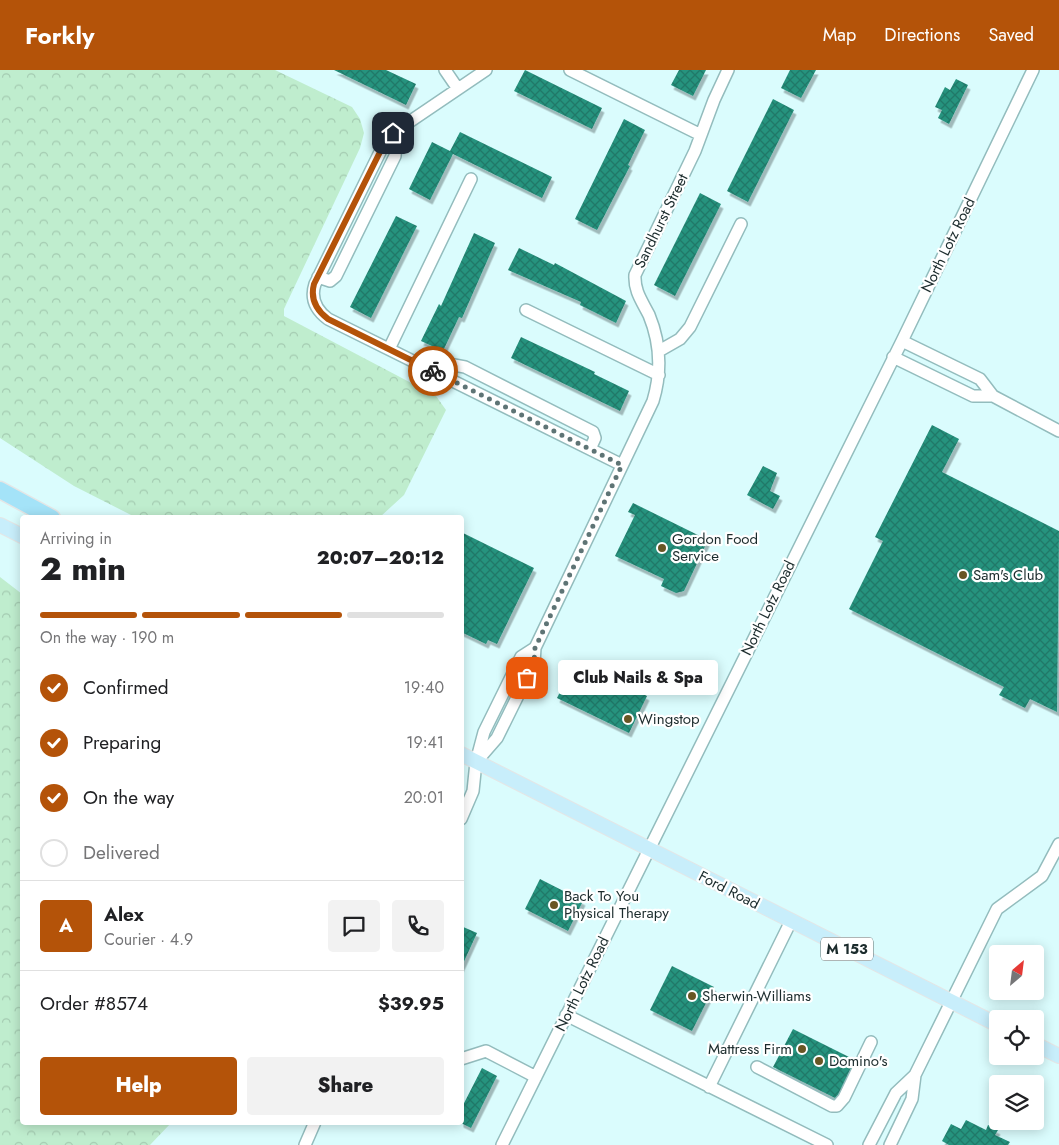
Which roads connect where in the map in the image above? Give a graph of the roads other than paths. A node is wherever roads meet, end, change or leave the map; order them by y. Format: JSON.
{"nodes":[{"id":1,"x":445,"y":70,"type":"edge"},
{"id":2,"x":486,"y":70,"type":"edge"},
{"id":3,"x":570,"y":70,"type":"edge"},
{"id":4,"x":728,"y":70,"type":"edge"},
{"id":5,"x":1030,"y":71,"type":"edge"},
{"id":6,"x":458,"y":89,"type":"junction"},
{"id":7,"x":701,"y":135,"type":"junction"},
{"id":8,"x":388,"y":138,"type":"junction"},
{"id":9,"x":471,"y":179,"type":"dead end"},
{"id":10,"x":742,"y":224,"type":"dead end"},
{"id":11,"x":318,"y":277,"type":"junction"},
{"id":12,"x":526,"y":310,"type":"dead end"},
{"id":13,"x":902,"y":340,"type":"junction"},
{"id":14,"x":389,"y":349,"type":"junction"},
{"id":15,"x":659,"y":351,"type":"junction"},
{"id":16,"x":893,"y":357,"type":"junction"},
{"id":17,"x":659,"y":374,"type":"junction"},
{"id":18,"x":446,"y":378,"type":"junction"},
{"id":19,"x":992,"y":396,"type":"junction"},
{"id":20,"x":1059,"y":431,"type":"edge"},
{"id":21,"x":590,"y":449,"type":"junction"},
{"id":22,"x":622,"y":465,"type":"junction"},
{"id":23,"x":0,"y":490,"type":"edge"},
{"id":24,"x":46,"y":515,"type":"edge"},
{"id":25,"x":0,"y":525,"type":"edge"},
{"id":26,"x":20,"y":535,"type":"edge"},
{"id":27,"x":464,"y":756,"type":"edge"},
{"id":28,"x":476,"y":762,"type":"junction"},
{"id":29,"x":464,"y":812,"type":"edge"},
{"id":30,"x":1059,"y":844,"type":"edge"},
{"id":31,"x":649,"y":849,"type":"junction"},
{"id":32,"x":791,"y":921,"type":"junction"},
{"id":33,"x":951,"y":1002,"type":"junction"},
{"id":34,"x":566,"y":1015,"type":"junction"},
{"id":35,"x":989,"y":1021,"type":"edge"},
{"id":36,"x":871,"y":1042,"type":"dead end"},
{"id":37,"x":1044,"y":1048,"type":"edge"},
{"id":38,"x":1059,"y":1056,"type":"edge"},
{"id":39,"x":464,"y":1058,"type":"edge"},
{"id":40,"x":757,"y":1068,"type":"dead end"},
{"id":41,"x":915,"y":1075,"type":"junction"},
{"id":42,"x":536,"y":1077,"type":"junction"},
{"id":43,"x":710,"y":1087,"type":"junction"},
{"id":44,"x":315,"y":1125,"type":"edge"},
{"id":45,"x":305,"y":1145,"type":"edge"},
{"id":46,"x":502,"y":1145,"type":"edge"},
{"id":47,"x":827,"y":1145,"type":"edge"},
{"id":48,"x":869,"y":1145,"type":"edge"},
{"id":49,"x":890,"y":1145,"type":"edge"}],
"edges":[{"from":1,"to":6,"type":"street"},
{"from":2,"to":6,"type":"street"},
{"from":3,"to":7,"type":"street"},
{"from":4,"to":7,"type":"street","name":"Sandhurst Street"},
{"from":5,"to":13,"type":"street","name":"North Lotz Road"},
{"from":6,"to":8,"type":"street"},
{"from":7,"to":15,"type":"street","name":"Sandhurst Street"},
{"from":8,"to":11,"type":"street"},
{"from":8,"to":11,"type":"street"},
{"from":9,"to":14,"type":"street"},
{"from":10,"to":15,"type":"street"},
{"from":11,"to":14,"type":"street"},
{"from":12,"to":17,"type":"street"},
{"from":13,"to":16,"type":"street","name":"North Lotz Road"},
{"from":13,"to":19,"type":"street"},
{"from":14,"to":18,"type":"street"},
{"from":15,"to":17,"type":"street","name":"Sandhurst Street"},
{"from":16,"to":19,"type":"street"},
{"from":16,"to":31,"type":"street","name":"North Lotz Road"},
{"from":17,"to":22,"type":"street","name":"Sandhurst Street"},
{"from":18,"to":21,"type":"street"},
{"from":18,"to":21,"type":"street"},
{"from":19,"to":20,"type":"street"},
{"from":21,"to":22,"type":"street"},
{"from":22,"to":28,"type":"street","name":"Sandhurst Street"},
{"from":23,"to":24,"type":"highway"},
{"from":25,"to":26,"type":"main road"},
{"from":27,"to":28,"type":"main road","name":"Ford Road","number":"M 153"},
{"from":28,"to":29,"type":"street","name":"Sandhurst Street"},
{"from":28,"to":31,"type":"main road","name":"Ford Road","number":"M 153"},
{"from":30,"to":33,"type":"street"},
{"from":31,"to":32,"type":"main road","name":"Ford Road","number":"M 153"},
{"from":31,"to":34,"type":"street","name":"North Lotz Road"},
{"from":32,"to":33,"type":"main road","name":"Ford Road","number":"M 153"},
{"from":32,"to":43,"type":"street"},
{"from":33,"to":35,"type":"main road","name":"Ford Road","number":"M 153"},
{"from":33,"to":41,"type":"street"},
{"from":34,"to":42,"type":"street","name":"North Lotz Road"},
{"from":34,"to":43,"type":"street"},
{"from":36,"to":40,"type":"street"},
{"from":37,"to":38,"type":"main road"},
{"from":39,"to":42,"type":"street"},
{"from":41,"to":48,"type":"street"},
{"from":41,"to":49,"type":"street"},
{"from":42,"to":46,"type":"street","name":"North Lotz Road"},
{"from":43,"to":47,"type":"street"},
{"from":44,"to":45,"type":"street"}]}
